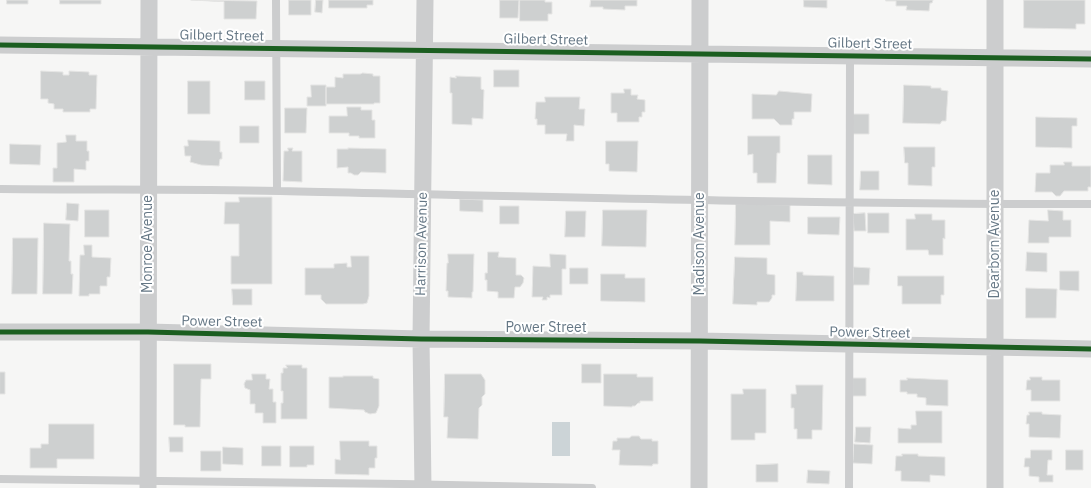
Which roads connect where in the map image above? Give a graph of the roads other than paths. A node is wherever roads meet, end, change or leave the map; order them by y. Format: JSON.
{"nodes":[{"id":1,"x":149,"y":0,"type":"edge"},
{"id":2,"x":276,"y":0,"type":"edge"},
{"id":3,"x":425,"y":0,"type":"edge"},
{"id":4,"x":700,"y":0,"type":"edge"},
{"id":5,"x":995,"y":0,"type":"edge"},
{"id":6,"x":0,"y":45,"type":"edge"},
{"id":7,"x":149,"y":47,"type":"junction"},
{"id":8,"x":276,"y":49,"type":"junction"},
{"id":9,"x":425,"y":51,"type":"junction"},
{"id":10,"x":700,"y":54,"type":"junction"},
{"id":11,"x":850,"y":56,"type":"junction"},
{"id":12,"x":994,"y":58,"type":"junction"},
{"id":13,"x":1091,"y":59,"type":"edge"},
{"id":14,"x":0,"y":189,"type":"edge"},
{"id":15,"x":148,"y":191,"type":"junction"},
{"id":16,"x":278,"y":191,"type":"junction"},
{"id":17,"x":423,"y":195,"type":"junction"},
{"id":18,"x":700,"y":199,"type":"junction"},
{"id":19,"x":851,"y":202,"type":"junction"},
{"id":20,"x":995,"y":204,"type":"junction"},
{"id":21,"x":1091,"y":204,"type":"edge"},
{"id":22,"x":0,"y":332,"type":"edge"},
{"id":23,"x":148,"y":332,"type":"junction"},
{"id":24,"x":421,"y":339,"type":"junction"},
{"id":25,"x":700,"y":341,"type":"junction"},
{"id":26,"x":850,"y":344,"type":"junction"},
{"id":27,"x":996,"y":347,"type":"junction"},
{"id":28,"x":1091,"y":349,"type":"edge"},
{"id":29,"x":0,"y":479,"type":"edge"},
{"id":30,"x":148,"y":484,"type":"edge"},
{"id":31,"x":423,"y":486,"type":"edge"},
{"id":32,"x":592,"y":488,"type":"edge"},
{"id":33,"x":699,"y":488,"type":"edge"},
{"id":34,"x":849,"y":488,"type":"edge"},
{"id":35,"x":996,"y":488,"type":"edge"}],
"edges":[{"from":1,"to":7,"type":"street","name":"Monroe Avenue"},
{"from":2,"to":8,"type":"lane"},
{"from":3,"to":9,"type":"street","name":"Harrison Avenue"},
{"from":4,"to":10,"type":"street","name":"Madison Avenue"},
{"from":5,"to":12,"type":"street","name":"Dearborn Avenue"},
{"from":6,"to":7,"type":"street","name":"Gilbert Street"},
{"from":7,"to":8,"type":"street","name":"Gilbert Street"},
{"from":7,"to":15,"type":"street","name":"Monroe Avenue"},
{"from":8,"to":9,"type":"street","name":"Gilbert Street"},
{"from":8,"to":16,"type":"lane"},
{"from":9,"to":10,"type":"street","name":"Gilbert Street"},
{"from":9,"to":17,"type":"street","name":"Harrison Avenue"},
{"from":10,"to":11,"type":"street","name":"Gilbert Street"},
{"from":10,"to":18,"type":"street","name":"Madison Avenue"},
{"from":11,"to":12,"type":"street","name":"Gilbert Street"},
{"from":11,"to":19,"type":"lane"},
{"from":12,"to":13,"type":"street","name":"Gilbert Street"},
{"from":12,"to":20,"type":"street","name":"Dearborn Avenue"},
{"from":14,"to":15,"type":"lane"},
{"from":15,"to":16,"type":"lane"},
{"from":15,"to":23,"type":"street","name":"Monroe Avenue"},
{"from":16,"to":17,"type":"lane"},
{"from":17,"to":18,"type":"lane"},
{"from":17,"to":24,"type":"street","name":"Harrison Avenue"},
{"from":18,"to":19,"type":"lane"},
{"from":18,"to":25,"type":"street","name":"Madison Avenue"},
{"from":19,"to":20,"type":"lane"},
{"from":19,"to":26,"type":"lane"},
{"from":20,"to":21,"type":"lane"},
{"from":20,"to":27,"type":"street","name":"Dearborn Avenue"},
{"from":22,"to":23,"type":"street","name":"Power Street"},
{"from":23,"to":24,"type":"street","name":"Power Street"},
{"from":23,"to":30,"type":"street","name":"Monroe Avenue"},
{"from":24,"to":25,"type":"street","name":"Power Street"},
{"from":24,"to":31,"type":"street","name":"Harrison Avenue"},
{"from":25,"to":26,"type":"street","name":"Power Street"},
{"from":25,"to":33,"type":"street","name":"Madison Avenue"},
{"from":26,"to":27,"type":"street","name":"Power Street"},
{"from":26,"to":34,"type":"lane"},
{"from":27,"to":28,"type":"street","name":"Power Street"},
{"from":27,"to":35,"type":"street","name":"Dearborn Avenue"},
{"from":29,"to":30,"type":"lane"},
{"from":30,"to":31,"type":"lane"},
{"from":31,"to":32,"type":"lane"}]}
